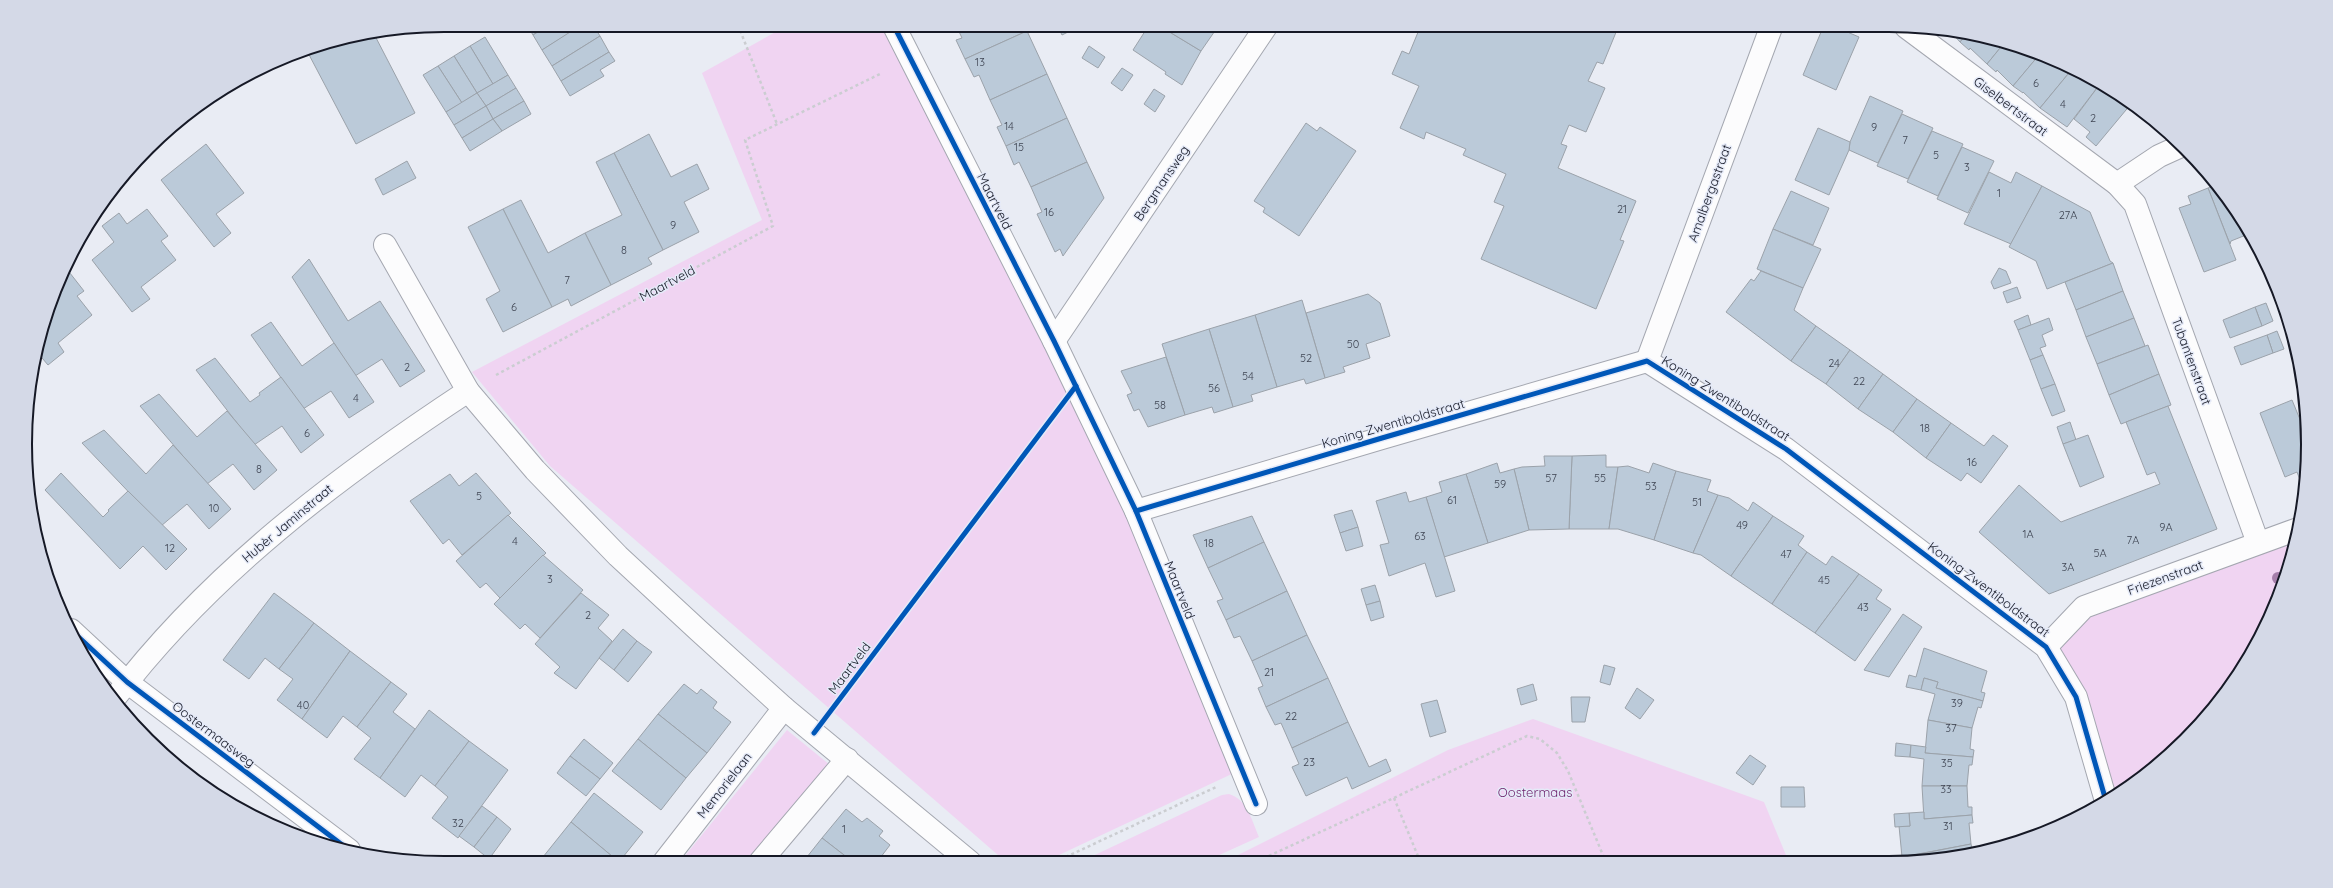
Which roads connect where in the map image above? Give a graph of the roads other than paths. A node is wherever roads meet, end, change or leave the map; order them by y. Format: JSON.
{"nodes":[{"id":1,"x":897,"y":32,"type":"edge"},
{"id":2,"x":1262,"y":32,"type":"edge"},
{"id":3,"x":1769,"y":32,"type":"edge"},
{"id":4,"x":1914,"y":33,"type":"edge"},
{"id":5,"x":2176,"y":148,"type":"edge"},
{"id":6,"x":2117,"y":184,"type":"junction"},
{"id":7,"x":384,"y":245,"type":"dead end"},
{"id":8,"x":1054,"y":341,"type":"junction"},
{"id":9,"x":1648,"y":361,"type":"junction"},
{"id":10,"x":468,"y":391,"type":"junction"},
{"id":11,"x":1136,"y":511,"type":"junction"},
{"id":12,"x":2291,"y":531,"type":"edge"},
{"id":13,"x":2258,"y":543,"type":"junction"},
{"id":14,"x":81,"y":640,"type":"edge"},
{"id":15,"x":2046,"y":646,"type":"junction"},
{"id":16,"x":127,"y":682,"type":"junction"},
{"id":17,"x":117,"y":695,"type":"edge"},
{"id":18,"x":784,"y":708,"type":"junction"},
{"id":19,"x":847,"y":759,"type":"junction"},
{"id":20,"x":2104,"y":795,"type":"edge"},
{"id":21,"x":1256,"y":804,"type":"dead end"},
{"id":22,"x":339,"y":842,"type":"edge"},
{"id":23,"x":669,"y":856,"type":"edge"},
{"id":24,"x":765,"y":856,"type":"edge"},
{"id":25,"x":963,"y":856,"type":"edge"}],
"edges":[{"from":1,"to":8,"type":"street","name":"Maartveld"},
{"from":2,"to":8,"type":"street","name":"Bergmansweg"},
{"from":3,"to":9,"type":"street","name":"Amalbergastraat"},
{"from":4,"to":6,"type":"street","name":"Giselbertstraat"},
{"from":5,"to":6,"type":"street"},
{"from":6,"to":13,"type":"street","name":"Tubantenstraat"},
{"from":7,"to":10,"type":"street"},
{"from":8,"to":11,"type":"street","name":"Maartveld"},
{"from":9,"to":11,"type":"street","name":"Koning Zwentiboldstraat"},
{"from":9,"to":15,"type":"street","name":"Koning Zwentiboldstraat"},
{"from":10,"to":16,"type":"street","name":"Hubèr Jaminstraat"},
{"from":10,"to":18,"type":"street"},
{"from":11,"to":21,"type":"street","name":"Maartveld"},
{"from":12,"to":13,"type":"street","name":"Friezenstraat"},
{"from":13,"to":15,"type":"street","name":"Friezenstraat"},
{"from":14,"to":16,"type":"street","name":"Oostermaasweg"},
{"from":15,"to":20,"type":"street","name":"Koning Zwentiboldstraat"},
{"from":16,"to":17,"type":"street","name":"Hubèr Jaminstraat"},
{"from":16,"to":22,"type":"street","name":"Oostermaasweg"},
{"from":18,"to":19,"type":"street"},
{"from":18,"to":23,"type":"street","name":"Memorielaan"},
{"from":19,"to":24,"type":"street"},
{"from":19,"to":25,"type":"street"}]}
